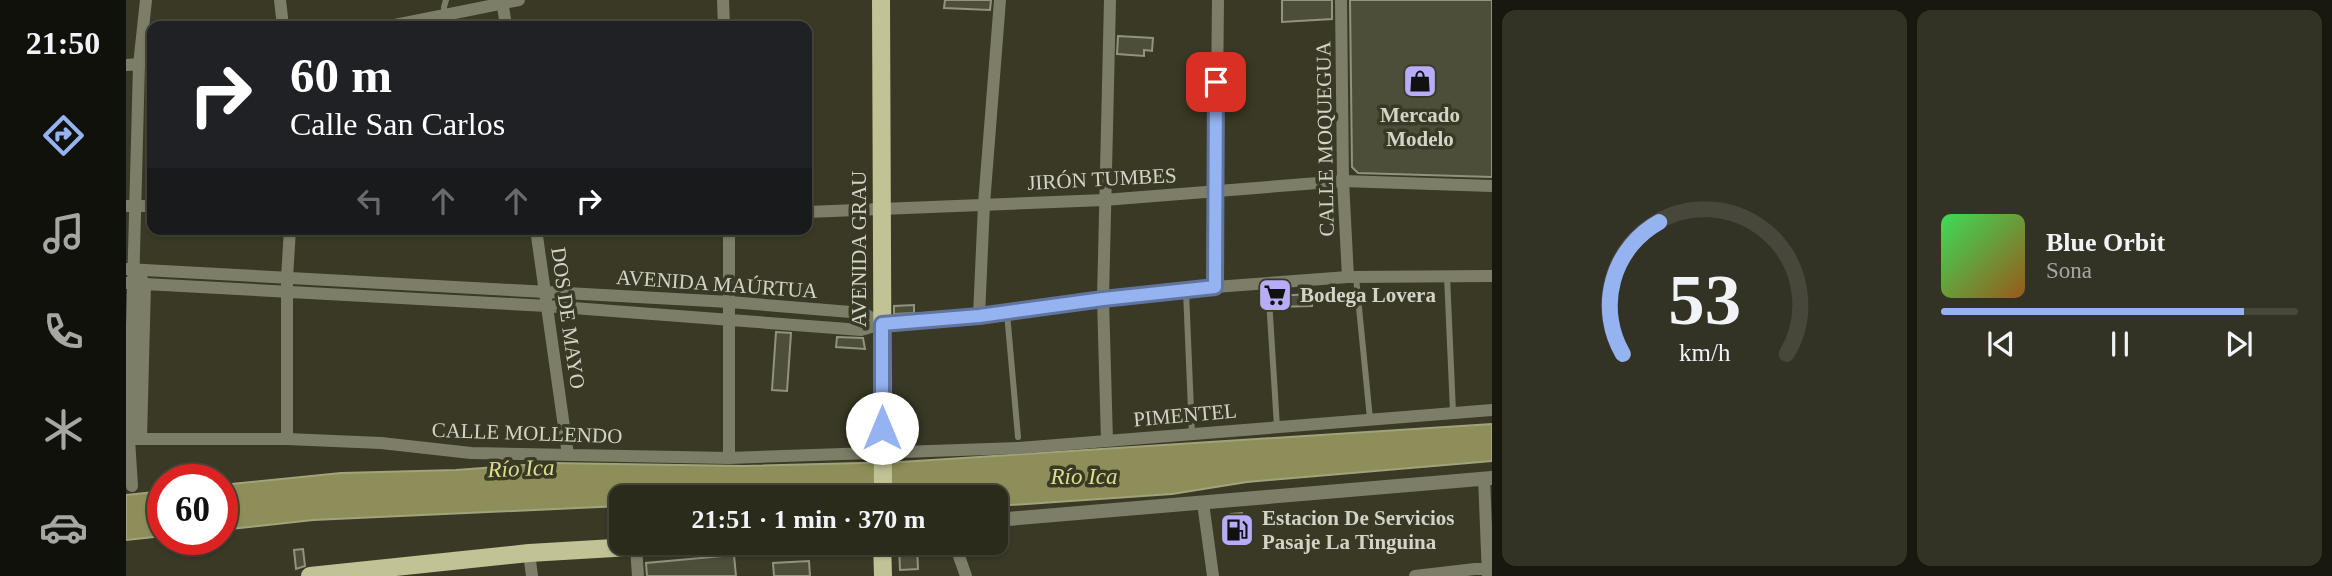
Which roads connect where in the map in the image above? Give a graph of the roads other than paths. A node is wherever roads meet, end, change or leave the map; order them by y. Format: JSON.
{"nodes":[{"id":1,"x":146,"y":0,"type":"edge"},
{"id":2,"x":280,"y":0,"type":"edge"},
{"id":3,"x":446,"y":0,"type":"edge"},
{"id":4,"x":519,"y":0,"type":"edge"},
{"id":5,"x":723,"y":0,"type":"edge"},
{"id":6,"x":881,"y":0,"type":"edge"},
{"id":7,"x":1000,"y":0,"type":"edge"},
{"id":8,"x":1110,"y":0,"type":"edge"},
{"id":9,"x":1218,"y":0,"type":"edge"},
{"id":10,"x":1341,"y":0,"type":"edge"},
{"id":11,"x":498,"y":2,"type":"edge"},
{"id":12,"x":444,"y":15,"type":"junction"},
{"id":13,"x":282,"y":21,"type":"edge"},
{"id":14,"x":415,"y":21,"type":"edge"},
{"id":15,"x":504,"y":21,"type":"edge"},
{"id":16,"x":724,"y":21,"type":"edge"},
{"id":17,"x":139,"y":65,"type":"edge"},
{"id":18,"x":1343,"y":181,"type":"junction"},
{"id":19,"x":1492,"y":186,"type":"edge"},
{"id":20,"x":1214,"y":192,"type":"junction"},
{"id":21,"x":1104,"y":200,"type":"junction"},
{"id":22,"x":984,"y":204,"type":"junction"},
{"id":23,"x":131,"y":206,"type":"edge"},
{"id":24,"x":882,"y":208,"type":"junction"},
{"id":25,"x":812,"y":212,"type":"edge"},
{"id":26,"x":290,"y":235,"type":"edge"},
{"id":27,"x":537,"y":235,"type":"edge"},
{"id":28,"x":729,"y":235,"type":"edge"},
{"id":29,"x":130,"y":269,"type":"edge"},
{"id":30,"x":1447,"y":276,"type":"junction"},
{"id":31,"x":1492,"y":276,"type":"edge"},
{"id":32,"x":1352,"y":277,"type":"junction"},
{"id":33,"x":135,"y":283,"type":"edge"},
{"id":34,"x":1268,"y":283,"type":"junction"},
{"id":35,"x":287,"y":284,"type":"junction"},
{"id":36,"x":1215,"y":287,"type":"junction"},
{"id":37,"x":1186,"y":291,"type":"junction"},
{"id":38,"x":1103,"y":299,"type":"junction"},
{"id":39,"x":546,"y":300,"type":"junction"},
{"id":40,"x":730,"y":302,"type":"junction"},
{"id":41,"x":1007,"y":312,"type":"junction"},
{"id":42,"x":979,"y":316,"type":"junction"},
{"id":43,"x":731,"y":320,"type":"junction"},
{"id":44,"x":882,"y":324,"type":"junction"},
{"id":45,"x":1492,"y":410,"type":"edge"},
{"id":46,"x":1453,"y":414,"type":"junction"},
{"id":47,"x":1370,"y":419,"type":"junction"},
{"id":48,"x":1278,"y":427,"type":"junction"},
{"id":49,"x":1192,"y":434,"type":"junction"},
{"id":50,"x":1017,"y":437,"type":"dead end"},
{"id":51,"x":135,"y":439,"type":"junction"},
{"id":52,"x":287,"y":439,"type":"junction"},
{"id":53,"x":1107,"y":441,"type":"junction"},
{"id":54,"x":568,"y":454,"type":"junction"},
{"id":55,"x":882,"y":457,"type":"junction"},
{"id":56,"x":729,"y":458,"type":"junction"},
{"id":57,"x":1488,"y":478,"type":"edge"},
{"id":58,"x":883,"y":485,"type":"edge"},
{"id":59,"x":132,"y":486,"type":"dead end"},
{"id":60,"x":1203,"y":503,"type":"junction"},
{"id":61,"x":1008,"y":519,"type":"edge"},
{"id":62,"x":609,"y":549,"type":"edge"},
{"id":63,"x":529,"y":553,"type":"junction"},
{"id":64,"x":637,"y":555,"type":"edge"},
{"id":65,"x":883,"y":555,"type":"edge"},
{"id":66,"x":959,"y":555,"type":"edge"},
{"id":67,"x":414,"y":570,"type":"edge"},
{"id":68,"x":1489,"y":570,"type":"edge"},
{"id":69,"x":310,"y":576,"type":"edge"},
{"id":70,"x":532,"y":576,"type":"edge"},
{"id":71,"x":638,"y":576,"type":"edge"},
{"id":72,"x":883,"y":576,"type":"edge"},
{"id":73,"x":966,"y":576,"type":"edge"},
{"id":74,"x":1213,"y":576,"type":"edge"},
{"id":75,"x":1415,"y":576,"type":"edge"}],
"edges":[{"from":1,"to":17,"type":"street"},
{"from":2,"to":13,"type":"street"},
{"from":3,"to":12,"type":"lane"},
{"from":4,"to":11,"type":"street"},
{"from":5,"to":16,"type":"street"},
{"from":6,"to":24,"type":"main road","name":"AVENIDA GRAU"},
{"from":7,"to":22,"type":"street"},
{"from":8,"to":21,"type":"street"},
{"from":9,"to":20,"type":"street"},
{"from":10,"to":18,"type":"street","name":"CALLE MOQUEGUA"},
{"from":11,"to":12,"type":"street"},
{"from":11,"to":15,"type":"street"},
{"from":12,"to":14,"type":"street"},
{"from":17,"to":23,"type":"street"},
{"from":18,"to":19,"type":"street","name":"JIRÓN TUMBES"},
{"from":18,"to":20,"type":"street","name":"JIRÓN TUMBES"},
{"from":18,"to":32,"type":"street","name":"CALLE MOQUEGUA"},
{"from":20,"to":21,"type":"street","name":"JIRÓN TUMBES"},
{"from":20,"to":36,"type":"street"},
{"from":21,"to":22,"type":"street","name":"JIRÓN TUMBES"},
{"from":21,"to":38,"type":"street"},
{"from":22,"to":24,"type":"street","name":"JIRÓN TUMBES"},
{"from":22,"to":42,"type":"street"},
{"from":23,"to":29,"type":"street"},
{"from":24,"to":25,"type":"street","name":"JIRÓN TUMBES"},
{"from":24,"to":44,"type":"main road","name":"AVENIDA GRAU"},
{"from":26,"to":35,"type":"street"},
{"from":27,"to":39,"type":"street","name":"DOS DE MAYO"},
{"from":28,"to":40,"type":"street"},
{"from":29,"to":33,"type":"street"},
{"from":29,"to":35,"type":"street","name":"AVENIDA MAÚRTUA"},
{"from":30,"to":31,"type":"street"},
{"from":30,"to":32,"type":"street"},
{"from":30,"to":46,"type":"lane"},
{"from":32,"to":34,"type":"street"},
{"from":32,"to":47,"type":"lane"},
{"from":33,"to":35,"type":"street","name":"AVENIDA MAÚRTUA"},
{"from":33,"to":51,"type":"street"},
{"from":34,"to":36,"type":"street"},
{"from":34,"to":48,"type":"lane"},
{"from":35,"to":39,"type":"street","name":"AVENIDA MAÚRTUA"},
{"from":35,"to":52,"type":"street"},
{"from":36,"to":37,"type":"street"},
{"from":37,"to":38,"type":"street"},
{"from":37,"to":49,"type":"lane"},
{"from":38,"to":41,"type":"street"},
{"from":38,"to":53,"type":"street"},
{"from":39,"to":40,"type":"street","name":"AVENIDA MAÚRTUA"},
{"from":39,"to":43,"type":"street","name":"AVENIDA MAÚRTUA"},
{"from":39,"to":54,"type":"street","name":"DOS DE MAYO"},
{"from":40,"to":43,"type":"street"},
{"from":40,"to":44,"type":"street","name":"AVENIDA MAÚRTUA"},
{"from":41,"to":42,"type":"street"},
{"from":41,"to":50,"type":"lane"},
{"from":42,"to":44,"type":"street"},
{"from":43,"to":44,"type":"street","name":"AVENIDA MAÚRTUA"},
{"from":43,"to":56,"type":"street"},
{"from":44,"to":55,"type":"main road","name":"AVENIDA GRAU"},
{"from":45,"to":46,"type":"street","name":"PIMENTEL"},
{"from":46,"to":47,"type":"street","name":"PIMENTEL"},
{"from":47,"to":48,"type":"street","name":"PIMENTEL"},
{"from":48,"to":49,"type":"street","name":"PIMENTEL"},
{"from":49,"to":53,"type":"street","name":"PIMENTEL"},
{"from":51,"to":52,"type":"street","name":"CALLE MOLLENDO"},
{"from":51,"to":59,"type":"street"},
{"from":52,"to":54,"type":"street","name":"CALLE MOLLENDO"},
{"from":53,"to":55,"type":"street","name":"PIMENTEL"},
{"from":54,"to":56,"type":"street","name":"CALLE MOLLENDO"},
{"from":55,"to":56,"type":"street","name":"CALLE MOLLENDO"},
{"from":55,"to":58,"type":"main road","name":"AVENIDA GRAU"},
{"from":57,"to":60,"type":"street"},
{"from":57,"to":68,"type":"street"},
{"from":60,"to":61,"type":"street"},
{"from":60,"to":74,"type":"street"},
{"from":62,"to":63,"type":"main road"},
{"from":63,"to":67,"type":"main road"},
{"from":63,"to":70,"type":"street"},
{"from":64,"to":71,"type":"street"},
{"from":65,"to":72,"type":"main road"},
{"from":66,"to":73,"type":"street"},
{"from":67,"to":69,"type":"main road"},
{"from":68,"to":75,"type":"street"}]}
